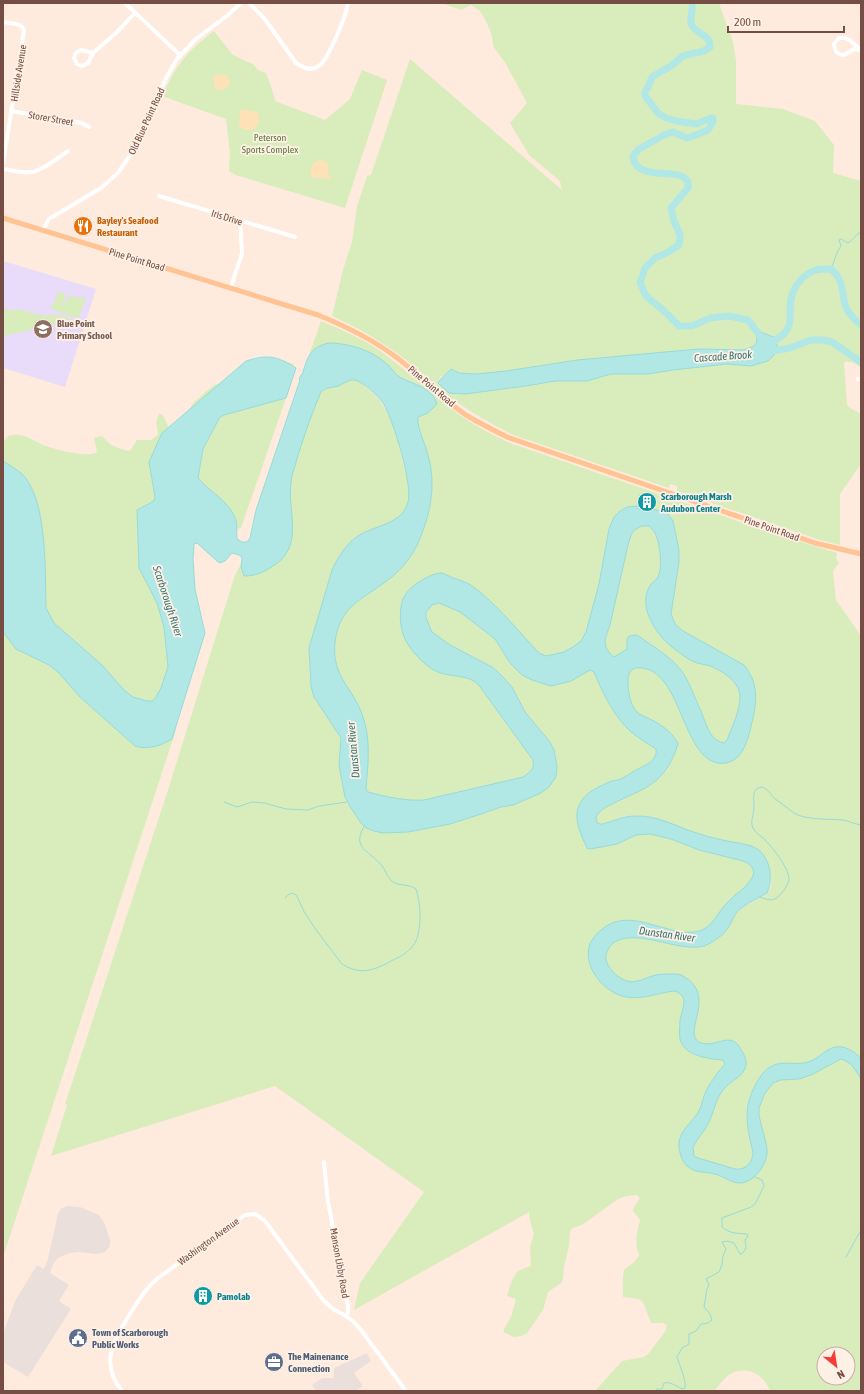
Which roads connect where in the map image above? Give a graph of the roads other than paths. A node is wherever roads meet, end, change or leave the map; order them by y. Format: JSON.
{"nodes":[{"id":1,"x":125,"y":3,"type":"edge"},
{"id":2,"x":241,"y":3,"type":"edge"},
{"id":3,"x":249,"y":3,"type":"edge"},
{"id":4,"x":348,"y":3,"type":"edge"},
{"id":5,"x":135,"y":13,"type":"junction"},
{"id":6,"x":3,"y":22,"type":"edge"},
{"id":7,"x":861,"y":50,"type":"edge"},
{"id":8,"x":93,"y":53,"type":"junction"},
{"id":9,"x":180,"y":56,"type":"junction"},
{"id":10,"x":12,"y":111,"type":"junction"},
{"id":11,"x":89,"y":127,"type":"dead end"},
{"id":12,"x":68,"y":151,"type":"dead end"},
{"id":13,"x":3,"y":164,"type":"edge"},
{"id":14,"x":3,"y":168,"type":"edge"},
{"id":15,"x":159,"y":196,"type":"dead end"},
{"id":16,"x":3,"y":218,"type":"edge"},
{"id":17,"x":240,"y":221,"type":"junction"},
{"id":18,"x":43,"y":230,"type":"junction"},
{"id":19,"x":295,"y":238,"type":"dead end"},
{"id":20,"x":231,"y":287,"type":"junction"},
{"id":21,"x":861,"y":554,"type":"edge"},
{"id":22,"x":324,"y":1162,"type":"dead end"},
{"id":23,"x":346,"y":1316,"type":"junction"},
{"id":24,"x":122,"y":1391,"type":"edge"},
{"id":25,"x":406,"y":1391,"type":"edge"}],
"edges":[{"from":1,"to":5,"type":"street"},
{"from":2,"to":9,"type":"street","name":"Old Blue Point Road"},
{"from":3,"to":4,"type":"street"},
{"from":5,"to":8,"type":"street"},
{"from":5,"to":9,"type":"street"},
{"from":6,"to":10,"type":"street","name":"Hillside Avenue"},
{"from":7,"to":7,"type":"street"},
{"from":8,"to":8,"type":"street"},
{"from":9,"to":18,"type":"street","name":"Old Blue Point Road"},
{"from":10,"to":11,"type":"street","name":"Storer Street"},
{"from":10,"to":13,"type":"street","name":"Hillside Avenue"},
{"from":12,"to":14,"type":"street"},
{"from":15,"to":17,"type":"street","name":"Iris Drive"},
{"from":16,"to":18,"type":"main road","name":"Pine Point Road"},
{"from":17,"to":19,"type":"street","name":"Iris Drive"},
{"from":17,"to":20,"type":"street"},
{"from":18,"to":20,"type":"main road","name":"Pine Point Road"},
{"from":20,"to":21,"type":"main road","name":"Pine Point Road"},
{"from":22,"to":23,"type":"street","name":"Manson Libby Road"},
{"from":23,"to":24,"type":"street","name":"Washington Avenue"},
{"from":23,"to":25,"type":"street"}]}
